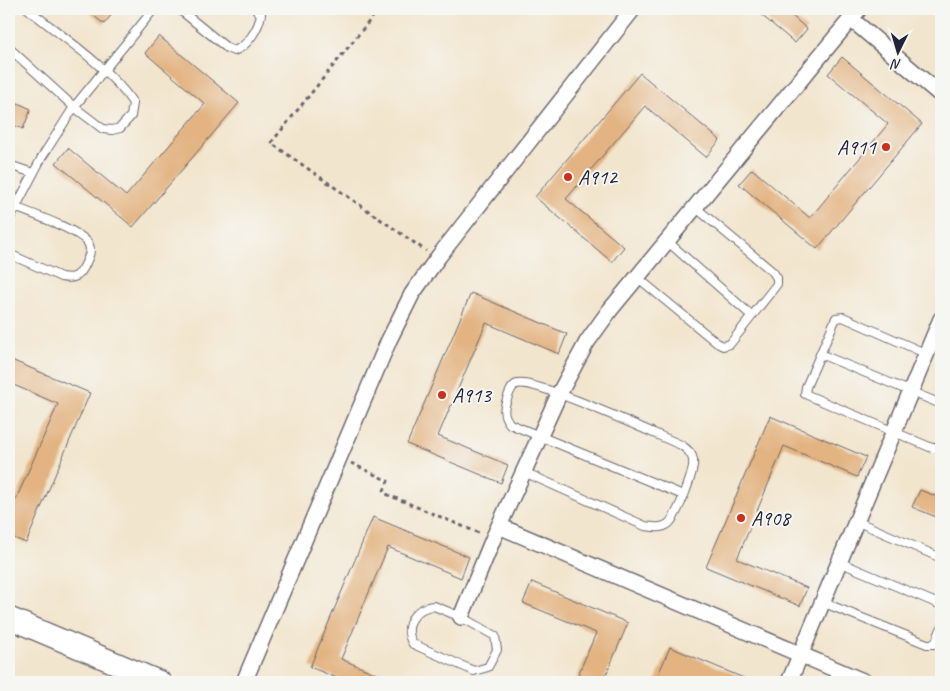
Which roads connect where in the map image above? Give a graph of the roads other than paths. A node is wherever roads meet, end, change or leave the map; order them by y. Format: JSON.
{"nodes":[{"id":1,"x":28,"y":9,"type":"edge"},
{"id":2,"x":154,"y":9,"type":"edge"},
{"id":3,"x":179,"y":9,"type":"edge"},
{"id":4,"x":256,"y":9,"type":"edge"},
{"id":5,"x":633,"y":9,"type":"edge"},
{"id":6,"x":855,"y":14,"type":"edge"},
{"id":7,"x":9,"y":48,"type":"edge"},
{"id":8,"x":103,"y":70,"type":"junction"},
{"id":9,"x":941,"y":95,"type":"edge"},
{"id":10,"x":74,"y":107,"type":"junction"},
{"id":11,"x":9,"y":165,"type":"edge"},
{"id":12,"x":34,"y":173,"type":"junction"},
{"id":13,"x":12,"y":206,"type":"edge"},
{"id":14,"x":695,"y":207,"type":"junction"},
{"id":15,"x":9,"y":220,"type":"edge"},
{"id":16,"x":667,"y":241,"type":"junction"},
{"id":17,"x":9,"y":254,"type":"edge"},
{"id":18,"x":637,"y":277,"type":"junction"},
{"id":19,"x":752,"y":316,"type":"junction"},
{"id":20,"x":941,"y":319,"type":"edge"},
{"id":21,"x":820,"y":354,"type":"junction"},
{"id":22,"x":927,"y":354,"type":"junction"},
{"id":23,"x":910,"y":391,"type":"junction"},
{"id":24,"x":559,"y":394,"type":"junction"},
{"id":25,"x":941,"y":404,"type":"edge"},
{"id":26,"x":893,"y":432,"type":"junction"},
{"id":27,"x":539,"y":437,"type":"junction"},
{"id":28,"x":941,"y":443,"type":"edge"},
{"id":29,"x":524,"y":472,"type":"junction"},
{"id":30,"x":683,"y":495,"type":"junction"},
{"id":31,"x":856,"y":520,"type":"junction"},
{"id":32,"x":496,"y":533,"type":"junction"},
{"id":33,"x":941,"y":558,"type":"edge"},
{"id":34,"x":839,"y":562,"type":"junction"},
{"id":35,"x":822,"y":602,"type":"junction"},
{"id":36,"x":941,"y":605,"type":"edge"},
{"id":37,"x":461,"y":617,"type":"junction"},
{"id":38,"x":9,"y":618,"type":"edge"},
{"id":39,"x":941,"y":629,"type":"edge"},
{"id":40,"x":800,"y":655,"type":"junction"},
{"id":41,"x":160,"y":682,"type":"edge"},
{"id":42,"x":244,"y":682,"type":"edge"},
{"id":43,"x":789,"y":682,"type":"edge"},
{"id":44,"x":865,"y":682,"type":"edge"}],
"edges":[{"from":1,"to":8,"type":"lane"},
{"from":2,"to":8,"type":"lane"},
{"from":3,"to":4,"type":"lane"},
{"from":5,"to":42,"type":"street"},
{"from":6,"to":9,"type":"street"},
{"from":6,"to":14,"type":"street"},
{"from":7,"to":10,"type":"lane"},
{"from":8,"to":10,"type":"lane"},
{"from":8,"to":10,"type":"lane"},
{"from":10,"to":12,"type":"lane"},
{"from":11,"to":12,"type":"lane"},
{"from":12,"to":13,"type":"lane"},
{"from":13,"to":15,"type":"lane"},
{"from":13,"to":17,"type":"lane"},
{"from":14,"to":16,"type":"street"},
{"from":14,"to":19,"type":"lane"},
{"from":16,"to":18,"type":"street"},
{"from":16,"to":19,"type":"lane"},
{"from":18,"to":19,"type":"lane"},
{"from":18,"to":24,"type":"street"},
{"from":20,"to":22,"type":"street"},
{"from":21,"to":22,"type":"lane"},
{"from":21,"to":23,"type":"lane"},
{"from":21,"to":26,"type":"lane"},
{"from":22,"to":23,"type":"street"},
{"from":23,"to":25,"type":"lane"},
{"from":23,"to":26,"type":"street"},
{"from":24,"to":27,"type":"street"},
{"from":24,"to":27,"type":"lane"},
{"from":24,"to":30,"type":"lane"},
{"from":26,"to":28,"type":"lane"},
{"from":26,"to":31,"type":"street"},
{"from":27,"to":29,"type":"street"},
{"from":27,"to":30,"type":"lane"},
{"from":29,"to":30,"type":"lane"},
{"from":29,"to":32,"type":"street"},
{"from":31,"to":33,"type":"lane"},
{"from":31,"to":34,"type":"street"},
{"from":32,"to":37,"type":"street"},
{"from":32,"to":40,"type":"street"},
{"from":34,"to":35,"type":"street"},
{"from":34,"to":36,"type":"lane"},
{"from":35,"to":39,"type":"lane"},
{"from":35,"to":40,"type":"street"},
{"from":37,"to":37,"type":"lane"},
{"from":38,"to":41,"type":"street"},
{"from":40,"to":43,"type":"street"},
{"from":40,"to":44,"type":"street"}]}
